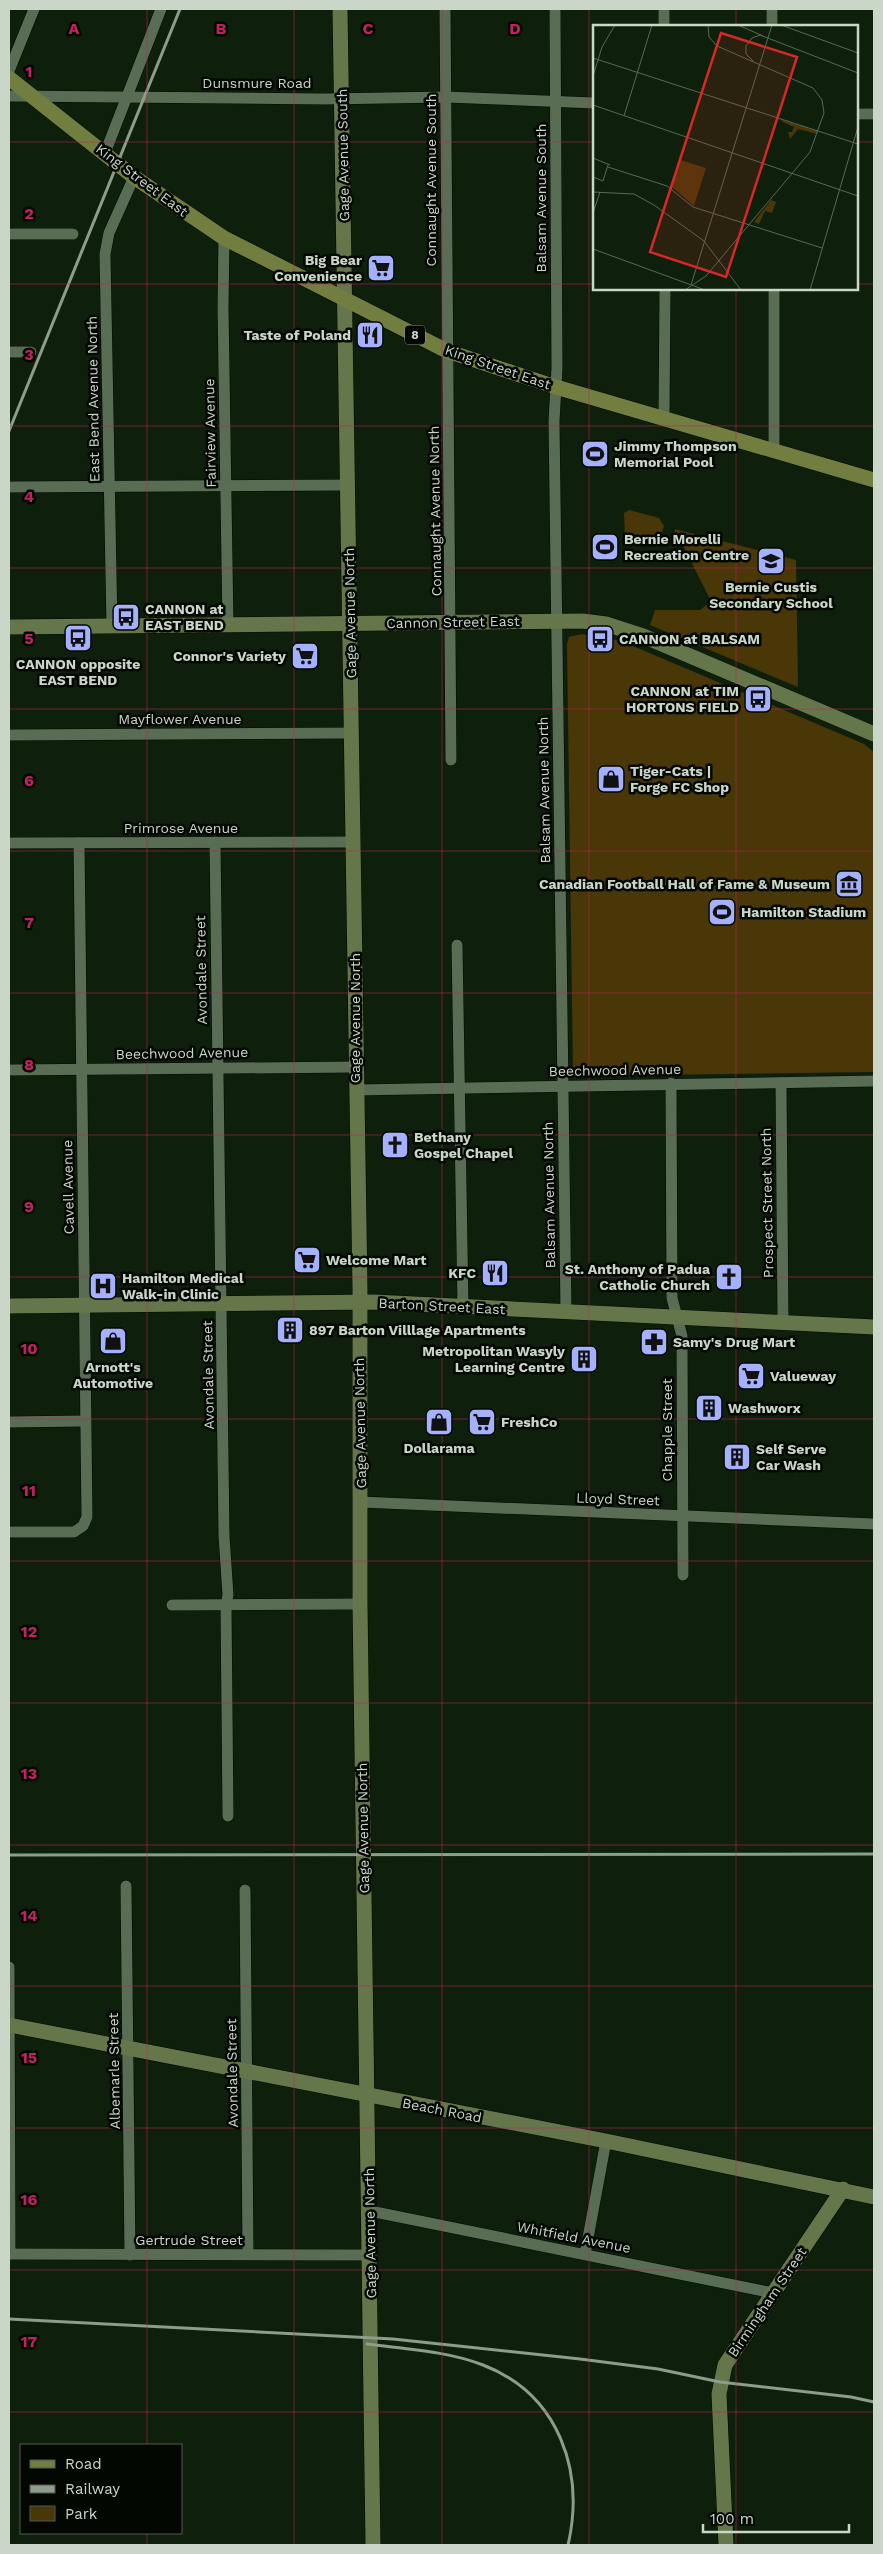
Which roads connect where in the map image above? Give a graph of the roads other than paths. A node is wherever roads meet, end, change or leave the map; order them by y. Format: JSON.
{"nodes":[{"id":1,"x":34,"y":9,"type":"edge"},
{"id":2,"x":161,"y":9,"type":"edge"},
{"id":3,"x":340,"y":9,"type":"edge"},
{"id":4,"x":446,"y":9,"type":"edge"},
{"id":5,"x":555,"y":9,"type":"edge"},
{"id":6,"x":664,"y":9,"type":"edge"},
{"id":7,"x":772,"y":9,"type":"edge"},
{"id":8,"x":664,"y":25,"type":"edge"},
{"id":9,"x":772,"y":25,"type":"edge"},
{"id":10,"x":9,"y":71,"type":"edge"},
{"id":11,"x":9,"y":78,"type":"edge"},
{"id":12,"x":9,"y":96,"type":"edge"},
{"id":13,"x":32,"y":96,"type":"junction"},
{"id":14,"x":446,"y":97,"type":"junction"},
{"id":15,"x":126,"y":98,"type":"junction"},
{"id":16,"x":342,"y":98,"type":"junction"},
{"id":17,"x":555,"y":102,"type":"junction"},
{"id":18,"x":593,"y":103,"type":"edge"},
{"id":19,"x":858,"y":114,"type":"edge"},
{"id":20,"x":874,"y":114,"type":"edge"},
{"id":21,"x":105,"y":153,"type":"junction"},
{"id":22,"x":134,"y":176,"type":"junction"},
{"id":23,"x":9,"y":234,"type":"edge"},
{"id":24,"x":74,"y":234,"type":"dead end"},
{"id":25,"x":224,"y":238,"type":"junction"},
{"id":26,"x":665,"y":290,"type":"edge"},
{"id":27,"x":774,"y":290,"type":"edge"},
{"id":28,"x":345,"y":301,"type":"junction"},
{"id":29,"x":447,"y":351,"type":"junction"},
{"id":30,"x":9,"y":352,"type":"edge"},
{"id":31,"x":31,"y":352,"type":"dead end"},
{"id":32,"x":556,"y":387,"type":"junction"},
{"id":33,"x":664,"y":417,"type":"junction"},
{"id":34,"x":774,"y":451,"type":"junction"},
{"id":35,"x":874,"y":480,"type":"edge"},
{"id":36,"x":348,"y":485,"type":"junction"},
{"id":37,"x":110,"y":486,"type":"junction"},
{"id":38,"x":226,"y":486,"type":"junction"},
{"id":39,"x":9,"y":487,"type":"edge"},
{"id":40,"x":557,"y":620,"type":"junction"},
{"id":41,"x":451,"y":622,"type":"junction"},
{"id":42,"x":350,"y":624,"type":"junction"},
{"id":43,"x":228,"y":626,"type":"junction"},
{"id":44,"x":9,"y":627,"type":"edge"},
{"id":45,"x":112,"y":627,"type":"junction"},
{"id":46,"x":352,"y":733,"type":"junction"},
{"id":47,"x":874,"y":734,"type":"edge"},
{"id":48,"x":9,"y":735,"type":"edge"},
{"id":49,"x":451,"y":760,"type":"dead end"},
{"id":50,"x":215,"y":842,"type":"junction"},
{"id":51,"x":353,"y":842,"type":"junction"},
{"id":52,"x":9,"y":843,"type":"edge"},
{"id":53,"x":79,"y":843,"type":"junction"},
{"id":54,"x":457,"y":945,"type":"dead end"},
{"id":55,"x":355,"y":1067,"type":"junction"},
{"id":56,"x":217,"y":1068,"type":"junction"},
{"id":57,"x":82,"y":1069,"type":"junction"},
{"id":58,"x":9,"y":1070,"type":"edge"},
{"id":59,"x":874,"y":1081,"type":"edge"},
{"id":60,"x":781,"y":1083,"type":"junction"},
{"id":61,"x":671,"y":1084,"type":"junction"},
{"id":62,"x":563,"y":1086,"type":"junction"},
{"id":63,"x":459,"y":1088,"type":"junction"},
{"id":64,"x":356,"y":1090,"type":"junction"},
{"id":65,"x":359,"y":1302,"type":"junction"},
{"id":66,"x":222,"y":1304,"type":"junction"},
{"id":67,"x":84,"y":1305,"type":"junction"},
{"id":68,"x":9,"y":1306,"type":"edge"},
{"id":69,"x":463,"y":1307,"type":"junction"},
{"id":70,"x":566,"y":1312,"type":"junction"},
{"id":71,"x":677,"y":1317,"type":"junction"},
{"id":72,"x":783,"y":1322,"type":"junction"},
{"id":73,"x":874,"y":1327,"type":"edge"},
{"id":74,"x":84,"y":1421,"type":"junction"},
{"id":75,"x":9,"y":1422,"type":"edge"},
{"id":76,"x":361,"y":1502,"type":"junction"},
{"id":77,"x":681,"y":1517,"type":"junction"},
{"id":78,"x":874,"y":1524,"type":"edge"},
{"id":79,"x":9,"y":1532,"type":"edge"},
{"id":80,"x":683,"y":1575,"type":"dead end"},
{"id":81,"x":360,"y":1604,"type":"junction"},
{"id":82,"x":172,"y":1605,"type":"dead end"},
{"id":83,"x":226,"y":1605,"type":"junction"},
{"id":84,"x":228,"y":1816,"type":"dead end"},
{"id":85,"x":126,"y":1886,"type":"dead end"},
{"id":86,"x":245,"y":1890,"type":"dead end"},
{"id":87,"x":9,"y":1967,"type":"edge"},
{"id":88,"x":10,"y":2025,"type":"edge"},
{"id":89,"x":129,"y":2047,"type":"junction"},
{"id":90,"x":248,"y":2071,"type":"junction"},
{"id":91,"x":368,"y":2096,"type":"junction"},
{"id":92,"x":606,"y":2141,"type":"junction"},
{"id":93,"x":843,"y":2189,"type":"junction"},
{"id":94,"x":874,"y":2197,"type":"edge"},
{"id":95,"x":370,"y":2211,"type":"junction"},
{"id":96,"x":9,"y":2254,"type":"edge"},
{"id":97,"x":248,"y":2254,"type":"junction"},
{"id":98,"x":584,"y":2254,"type":"junction"},
{"id":99,"x":130,"y":2255,"type":"junction"},
{"id":100,"x":370,"y":2255,"type":"junction"},
{"id":101,"x":773,"y":2293,"type":"junction"},
{"id":102,"x":373,"y":2545,"type":"edge"},
{"id":103,"x":726,"y":2545,"type":"edge"}],
"edges":[{"from":1,"to":10,"type":"street"},
{"from":2,"to":15,"type":"street"},
{"from":3,"to":16,"type":"main road","name":"Gage Avenue South"},
{"from":4,"to":14,"type":"street","name":"Connaught Avenue South"},
{"from":5,"to":17,"type":"street","name":"Balsam Avenue South"},
{"from":6,"to":8,"type":"street"},
{"from":7,"to":9,"type":"street"},
{"from":11,"to":13,"type":"main road","name":"King Street East","number":"8"},
{"from":12,"to":13,"type":"street","name":"Dunsmure Road"},
{"from":13,"to":15,"type":"street","name":"Dunsmure Road"},
{"from":13,"to":21,"type":"main road","name":"King Street East","number":"8"},
{"from":14,"to":16,"type":"street","name":"Dunsmure Road"},
{"from":14,"to":17,"type":"street","name":"Dunsmure Road"},
{"from":14,"to":29,"type":"street","name":"Connaught Avenue South"},
{"from":15,"to":16,"type":"street","name":"Dunsmure Road"},
{"from":15,"to":21,"type":"street"},
{"from":16,"to":28,"type":"main road","name":"Gage Avenue South"},
{"from":17,"to":18,"type":"street","name":"Dunsmure Road"},
{"from":17,"to":32,"type":"street","name":"Balsam Avenue South"},
{"from":19,"to":20,"type":"street"},
{"from":21,"to":22,"type":"main road","name":"King Street East","number":"8"},
{"from":22,"to":25,"type":"main road","name":"King Street East","number":"8"},
{"from":22,"to":37,"type":"street","name":"East Bend Avenue North"},
{"from":23,"to":24,"type":"street"},
{"from":25,"to":28,"type":"main road","name":"King Street East","number":"8"},
{"from":25,"to":38,"type":"street","name":"Fairview Avenue"},
{"from":26,"to":33,"type":"street"},
{"from":27,"to":34,"type":"street"},
{"from":28,"to":29,"type":"main road","name":"King Street East","number":"8"},
{"from":28,"to":36,"type":"main road","name":"Gage Avenue North"},
{"from":29,"to":32,"type":"main road","name":"King Street East","number":"8"},
{"from":29,"to":41,"type":"street","name":"Connaught Avenue North"},
{"from":30,"to":31,"type":"street"},
{"from":32,"to":33,"type":"main road","name":"King Street East","number":"8"},
{"from":32,"to":40,"type":"street","name":"Balsam Avenue North"},
{"from":33,"to":34,"type":"main road","name":"King Street East","number":"8"},
{"from":34,"to":35,"type":"main road","name":"King Street East","number":"8"},
{"from":36,"to":38,"type":"street"},
{"from":36,"to":42,"type":"main road","name":"Gage Avenue North"},
{"from":37,"to":38,"type":"street"},
{"from":37,"to":39,"type":"street"},
{"from":37,"to":45,"type":"street","name":"East Bend Avenue North"},
{"from":38,"to":43,"type":"street","name":"Fairview Avenue"},
{"from":40,"to":41,"type":"main road","name":"Cannon Street East"},
{"from":40,"to":47,"type":"main road","name":"Cannon Street East"},
{"from":40,"to":62,"type":"street","name":"Balsam Avenue North"},
{"from":41,"to":42,"type":"main road","name":"Cannon Street East"},
{"from":41,"to":49,"type":"street","name":"Connaught Avenue North"},
{"from":42,"to":43,"type":"main road","name":"Cannon Street East"},
{"from":42,"to":46,"type":"main road","name":"Gage Avenue North"},
{"from":43,"to":45,"type":"main road","name":"Cannon Street East"},
{"from":44,"to":45,"type":"main road","name":"Cannon Street East"},
{"from":46,"to":48,"type":"street","name":"Mayflower Avenue"},
{"from":46,"to":51,"type":"main road","name":"Gage Avenue North"},
{"from":50,"to":51,"type":"street","name":"Primrose Avenue"},
{"from":50,"to":53,"type":"street","name":"Primrose Avenue"},
{"from":50,"to":56,"type":"street","name":"Avondale Street"},
{"from":51,"to":55,"type":"main road","name":"Gage Avenue North"},
{"from":52,"to":53,"type":"street","name":"Primrose Avenue"},
{"from":53,"to":57,"type":"street","name":"Cavell Avenue"},
{"from":54,"to":63,"type":"street"},
{"from":55,"to":56,"type":"street","name":"Beechwood Avenue"},
{"from":55,"to":64,"type":"main road","name":"Gage Avenue North"},
{"from":56,"to":57,"type":"street","name":"Beechwood Avenue"},
{"from":56,"to":66,"type":"street","name":"Avondale Street"},
{"from":57,"to":58,"type":"street","name":"Beechwood Avenue"},
{"from":57,"to":67,"type":"street","name":"Cavell Avenue"},
{"from":59,"to":60,"type":"street","name":"Beechwood Avenue"},
{"from":60,"to":61,"type":"street","name":"Beechwood Avenue"},
{"from":60,"to":72,"type":"street","name":"Prospect Street North"},
{"from":61,"to":62,"type":"street","name":"Beechwood Avenue"},
{"from":61,"to":71,"type":"street","name":"Chapple Street"},
{"from":62,"to":63,"type":"street","name":"Beechwood Avenue"},
{"from":62,"to":70,"type":"street","name":"Balsam Avenue North"},
{"from":63,"to":64,"type":"street","name":"Beechwood Avenue"},
{"from":63,"to":69,"type":"street"},
{"from":64,"to":65,"type":"main road","name":"Gage Avenue North"},
{"from":65,"to":66,"type":"main road","name":"Barton Street East"},
{"from":65,"to":69,"type":"main road","name":"Barton Street East"},
{"from":65,"to":76,"type":"main road","name":"Gage Avenue North"},
{"from":66,"to":67,"type":"main road","name":"Barton Street East"},
{"from":66,"to":83,"type":"street","name":"Avondale Street"},
{"from":67,"to":68,"type":"main road","name":"Barton Street East"},
{"from":67,"to":74,"type":"street","name":"Cavell Avenue"},
{"from":69,"to":70,"type":"main road","name":"Barton Street East"},
{"from":70,"to":71,"type":"main road","name":"Barton Street East"},
{"from":71,"to":72,"type":"main road","name":"Barton Street East"},
{"from":71,"to":77,"type":"street","name":"Chapple Street"},
{"from":72,"to":73,"type":"main road","name":"Barton Street East"},
{"from":74,"to":75,"type":"street"},
{"from":74,"to":79,"type":"street","name":"Cavell Avenue"},
{"from":76,"to":77,"type":"street","name":"Lloyd Street"},
{"from":76,"to":81,"type":"main road","name":"Gage Avenue North"},
{"from":77,"to":78,"type":"street","name":"Lloyd Street"},
{"from":77,"to":80,"type":"street","name":"Chapple Street"},
{"from":81,"to":83,"type":"street"},
{"from":81,"to":91,"type":"main road","name":"Gage Avenue North"},
{"from":82,"to":83,"type":"street"},
{"from":83,"to":84,"type":"street","name":"Avondale Street"},
{"from":85,"to":89,"type":"street","name":"Albemarle Street"},
{"from":86,"to":90,"type":"street","name":"Avondale Street"},
{"from":87,"to":88,"type":"street"},
{"from":88,"to":89,"type":"main road","name":"Beach Road"},
{"from":88,"to":96,"type":"street"},
{"from":89,"to":90,"type":"main road","name":"Beach Road"},
{"from":89,"to":99,"type":"street","name":"Albemarle Street"},
{"from":90,"to":91,"type":"main road","name":"Beach Road"},
{"from":90,"to":97,"type":"street","name":"Avondale Street"},
{"from":91,"to":92,"type":"main road","name":"Beach Road"},
{"from":91,"to":95,"type":"main road","name":"Gage Avenue North"},
{"from":92,"to":93,"type":"main road","name":"Beach Road"},
{"from":92,"to":98,"type":"street"},
{"from":93,"to":94,"type":"main road","name":"Beach Road"},
{"from":93,"to":101,"type":"main road","name":"Birmingham Street"},
{"from":95,"to":98,"type":"street","name":"Whitfield Avenue"},
{"from":95,"to":100,"type":"main road","name":"Gage Avenue North"},
{"from":96,"to":99,"type":"street","name":"Gertrude Street"},
{"from":97,"to":99,"type":"street","name":"Gertrude Street"},
{"from":97,"to":100,"type":"street","name":"Gertrude Street"},
{"from":98,"to":101,"type":"street","name":"Whitfield Avenue"},
{"from":100,"to":102,"type":"main road","name":"Gage Avenue North"},
{"from":101,"to":103,"type":"main road","name":"Birmingham Street"}]}
